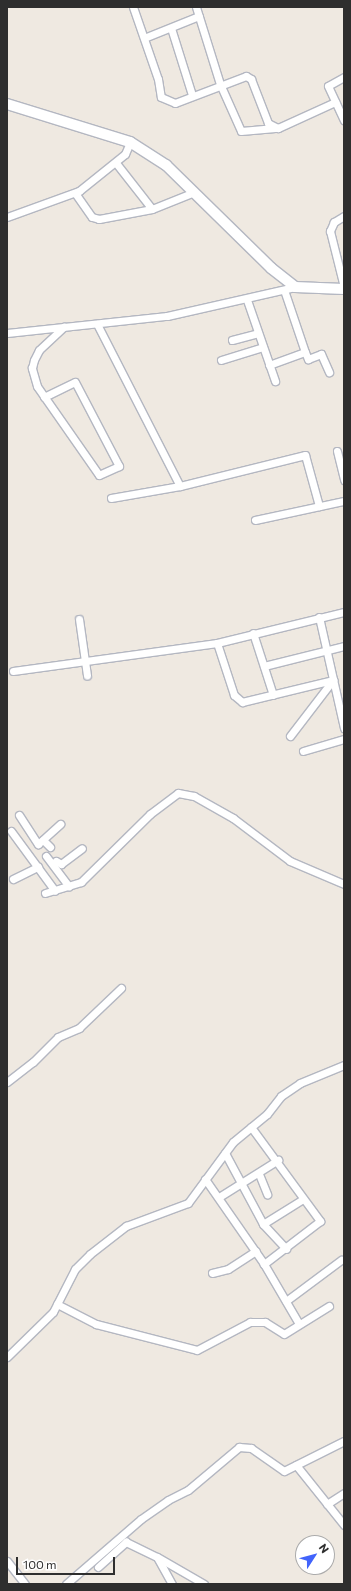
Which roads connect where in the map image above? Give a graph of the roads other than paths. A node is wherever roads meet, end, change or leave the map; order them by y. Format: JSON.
{"nodes":[{"id":1,"x":133,"y":7,"type":"edge"},
{"id":2,"x":196,"y":7,"type":"edge"},
{"id":3,"x":199,"y":16,"type":"junction"},
{"id":4,"x":171,"y":28,"type":"junction"},
{"id":5,"x":144,"y":38,"type":"junction"},
{"id":6,"x":344,"y":77,"type":"edge"},
{"id":7,"x":220,"y":84,"type":"junction"},
{"id":8,"x":192,"y":95,"type":"junction"},
{"id":9,"x":335,"y":102,"type":"junction"},
{"id":10,"x":7,"y":104,"type":"edge"},
{"id":11,"x":344,"y":119,"type":"edge"},
{"id":12,"x":278,"y":128,"type":"junction"},
{"id":13,"x":130,"y":142,"type":"junction"},
{"id":14,"x":116,"y":163,"type":"junction"},
{"id":15,"x":76,"y":192,"type":"junction"},
{"id":16,"x":194,"y":192,"type":"junction"},
{"id":17,"x":152,"y":209,"type":"junction"},
{"id":18,"x":7,"y":216,"type":"edge"},
{"id":19,"x":344,"y":216,"type":"edge"},
{"id":20,"x":295,"y":287,"type":"junction"},
{"id":21,"x":344,"y":288,"type":"edge"},
{"id":22,"x":284,"y":290,"type":"junction"},
{"id":23,"x":247,"y":300,"type":"junction"},
{"id":24,"x":97,"y":324,"type":"junction"},
{"id":25,"x":64,"y":327,"type":"junction"},
{"id":26,"x":258,"y":332,"type":"junction"},
{"id":27,"x":7,"y":333,"type":"edge"},
{"id":28,"x":232,"y":340,"type":"dead end"},
{"id":29,"x":263,"y":347,"type":"junction"},
{"id":30,"x":305,"y":352,"type":"junction"},
{"id":31,"x":221,"y":360,"type":"dead end"},
{"id":32,"x":269,"y":365,"type":"junction"},
{"id":33,"x":329,"y":372,"type":"dead end"},
{"id":34,"x":275,"y":381,"type":"dead end"},
{"id":35,"x":44,"y":397,"type":"junction"},
{"id":36,"x":337,"y":450,"type":"dead end"},
{"id":37,"x":344,"y":480,"type":"edge"},
{"id":38,"x":180,"y":486,"type":"junction"},
{"id":39,"x":111,"y":498,"type":"dead end"},
{"id":40,"x":344,"y":501,"type":"edge"},
{"id":41,"x":319,"y":506,"type":"junction"},
{"id":42,"x":255,"y":520,"type":"dead end"},
{"id":43,"x":344,"y":612,"type":"edge"},
{"id":44,"x":319,"y":617,"type":"junction"},
{"id":45,"x":79,"y":619,"type":"dead end"},
{"id":46,"x":253,"y":633,"type":"junction"},
{"id":47,"x":217,"y":643,"type":"junction"},
{"id":48,"x":344,"y":646,"type":"edge"},
{"id":49,"x":325,"y":650,"type":"junction"},
{"id":50,"x":85,"y":660,"type":"junction"},
{"id":51,"x":264,"y":666,"type":"junction"},
{"id":52,"x":13,"y":671,"type":"dead end"},
{"id":53,"x":87,"y":675,"type":"dead end"},
{"id":54,"x":333,"y":680,"type":"junction"},
{"id":55,"x":273,"y":695,"type":"junction"},
{"id":56,"x":344,"y":728,"type":"edge"},
{"id":57,"x":290,"y":736,"type":"dead end"},
{"id":58,"x":344,"y":739,"type":"edge"},
{"id":59,"x":303,"y":751,"type":"dead end"},
{"id":60,"x":19,"y":815,"type":"dead end"},
{"id":61,"x":60,"y":824,"type":"dead end"},
{"id":62,"x":11,"y":832,"type":"dead end"},
{"id":63,"x":44,"y":840,"type":"junction"},
{"id":64,"x":50,"y":847,"type":"dead end"},
{"id":65,"x":82,"y":848,"type":"dead end"},
{"id":66,"x":46,"y":856,"type":"dead end"},
{"id":67,"x":53,"y":864,"type":"junction"},
{"id":68,"x":38,"y":867,"type":"junction"},
{"id":69,"x":13,"y":879,"type":"dead end"},
{"id":70,"x":344,"y":884,"type":"edge"},
{"id":71,"x":69,"y":886,"type":"junction"},
{"id":72,"x":55,"y":890,"type":"junction"},
{"id":73,"x":45,"y":893,"type":"dead end"},
{"id":74,"x":121,"y":988,"type":"dead end"},
{"id":75,"x":344,"y":1065,"type":"edge"},
{"id":76,"x":7,"y":1082,"type":"edge"},
{"id":77,"x":251,"y":1127,"type":"junction"},
{"id":78,"x":225,"y":1153,"type":"junction"},
{"id":79,"x":278,"y":1160,"type":"junction"},
{"id":80,"x":259,"y":1174,"type":"junction"},
{"id":81,"x":205,"y":1179,"type":"junction"},
{"id":82,"x":244,"y":1184,"type":"junction"},
{"id":83,"x":267,"y":1194,"type":"dead end"},
{"id":84,"x":220,"y":1197,"type":"junction"},
{"id":85,"x":303,"y":1199,"type":"junction"},
{"id":86,"x":263,"y":1224,"type":"junction"},
{"id":87,"x":286,"y":1249,"type":"junction"},
{"id":88,"x":256,"y":1251,"type":"junction"},
{"id":89,"x":341,"y":1260,"type":"dead end"},
{"id":90,"x":264,"y":1264,"type":"junction"},
{"id":91,"x":212,"y":1273,"type":"dead end"},
{"id":92,"x":286,"y":1302,"type":"junction"},
{"id":93,"x":57,"y":1304,"type":"junction"},
{"id":94,"x":329,"y":1306,"type":"dead end"},
{"id":95,"x":299,"y":1324,"type":"junction"},
{"id":96,"x":7,"y":1357,"type":"edge"},
{"id":97,"x":344,"y":1441,"type":"edge"},
{"id":98,"x":296,"y":1465,"type":"junction"},
{"id":99,"x":344,"y":1493,"type":"edge"},
{"id":100,"x":327,"y":1504,"type":"junction"},
{"id":101,"x":344,"y":1525,"type":"edge"},
{"id":102,"x":157,"y":1557,"type":"junction"},
{"id":103,"x":7,"y":1561,"type":"edge"},
{"id":104,"x":98,"y":1567,"type":"dead end"},
{"id":105,"x":25,"y":1584,"type":"edge"},
{"id":106,"x":66,"y":1584,"type":"edge"},
{"id":107,"x":172,"y":1584,"type":"edge"},
{"id":108,"x":204,"y":1584,"type":"edge"}],
"edges":[{"from":1,"to":5,"type":"street"},
{"from":2,"to":3,"type":"street"},
{"from":3,"to":4,"type":"street"},
{"from":3,"to":7,"type":"street"},
{"from":4,"to":5,"type":"street"},
{"from":4,"to":8,"type":"street"},
{"from":5,"to":8,"type":"street"},
{"from":6,"to":9,"type":"street"},
{"from":7,"to":8,"type":"street"},
{"from":7,"to":12,"type":"street"},
{"from":7,"to":12,"type":"street"},
{"from":9,"to":11,"type":"street"},
{"from":9,"to":12,"type":"street"},
{"from":10,"to":13,"type":"main road"},
{"from":13,"to":14,"type":"street"},
{"from":13,"to":16,"type":"main road"},
{"from":14,"to":15,"type":"street"},
{"from":14,"to":17,"type":"street"},
{"from":15,"to":17,"type":"street"},
{"from":15,"to":18,"type":"street"},
{"from":16,"to":17,"type":"street"},
{"from":16,"to":20,"type":"main road"},
{"from":19,"to":21,"type":"street"},
{"from":20,"to":21,"type":"main road"},
{"from":20,"to":22,"type":"street"},
{"from":22,"to":23,"type":"street"},
{"from":22,"to":30,"type":"street"},
{"from":23,"to":24,"type":"street"},
{"from":23,"to":26,"type":"street"},
{"from":24,"to":25,"type":"street"},
{"from":24,"to":38,"type":"street"},
{"from":25,"to":27,"type":"street"},
{"from":25,"to":35,"type":"street"},
{"from":26,"to":28,"type":"street"},
{"from":26,"to":29,"type":"street"},
{"from":29,"to":31,"type":"street"},
{"from":29,"to":32,"type":"street"},
{"from":30,"to":32,"type":"street"},
{"from":30,"to":33,"type":"street"},
{"from":32,"to":34,"type":"street"},
{"from":35,"to":35,"type":"street"},
{"from":36,"to":37,"type":"street"},
{"from":38,"to":39,"type":"street"},
{"from":38,"to":41,"type":"street"},
{"from":40,"to":41,"type":"street"},
{"from":41,"to":42,"type":"street"},
{"from":43,"to":44,"type":"street"},
{"from":44,"to":46,"type":"street"},
{"from":44,"to":49,"type":"street"},
{"from":45,"to":50,"type":"street"},
{"from":46,"to":47,"type":"street"},
{"from":46,"to":51,"type":"street"},
{"from":47,"to":50,"type":"street"},
{"from":47,"to":55,"type":"street"},
{"from":48,"to":49,"type":"street"},
{"from":49,"to":51,"type":"street"},
{"from":49,"to":54,"type":"street"},
{"from":50,"to":52,"type":"street"},
{"from":50,"to":53,"type":"street"},
{"from":51,"to":55,"type":"street"},
{"from":54,"to":55,"type":"street"},
{"from":54,"to":56,"type":"street"},
{"from":54,"to":57,"type":"street"},
{"from":58,"to":59,"type":"street"},
{"from":60,"to":63,"type":"street"},
{"from":61,"to":63,"type":"street"},
{"from":62,"to":68,"type":"street"},
{"from":63,"to":64,"type":"street"},
{"from":65,"to":67,"type":"street"},
{"from":66,"to":67,"type":"street"},
{"from":67,"to":71,"type":"street"},
{"from":68,"to":69,"type":"street"},
{"from":68,"to":72,"type":"street"},
{"from":70,"to":71,"type":"street"},
{"from":71,"to":72,"type":"street"},
{"from":72,"to":73,"type":"street"},
{"from":74,"to":76,"type":"street"},
{"from":75,"to":77,"type":"street"},
{"from":77,"to":78,"type":"street"},
{"from":77,"to":79,"type":"street"},
{"from":78,"to":81,"type":"street"},
{"from":78,"to":82,"type":"street"},
{"from":79,"to":80,"type":"street"},
{"from":79,"to":85,"type":"street"},
{"from":80,"to":82,"type":"street"},
{"from":80,"to":83,"type":"street"},
{"from":81,"to":84,"type":"street"},
{"from":81,"to":93,"type":"street"},
{"from":82,"to":84,"type":"street"},
{"from":82,"to":86,"type":"street"},
{"from":84,"to":88,"type":"street"},
{"from":85,"to":86,"type":"street"},
{"from":85,"to":87,"type":"street"},
{"from":86,"to":87,"type":"street"},
{"from":87,"to":90,"type":"street"},
{"from":88,"to":90,"type":"street"},
{"from":88,"to":91,"type":"street"},
{"from":89,"to":92,"type":"street"},
{"from":90,"to":92,"type":"street"},
{"from":92,"to":95,"type":"street"},
{"from":93,"to":95,"type":"street"},
{"from":93,"to":96,"type":"street"},
{"from":94,"to":95,"type":"street"},
{"from":97,"to":98,"type":"street"},
{"from":98,"to":100,"type":"street"},
{"from":98,"to":106,"type":"street"},
{"from":99,"to":100,"type":"street"},
{"from":100,"to":101,"type":"street"},
{"from":102,"to":104,"type":"street"},
{"from":102,"to":107,"type":"street"},
{"from":102,"to":108,"type":"street"},
{"from":103,"to":105,"type":"street"}]}
